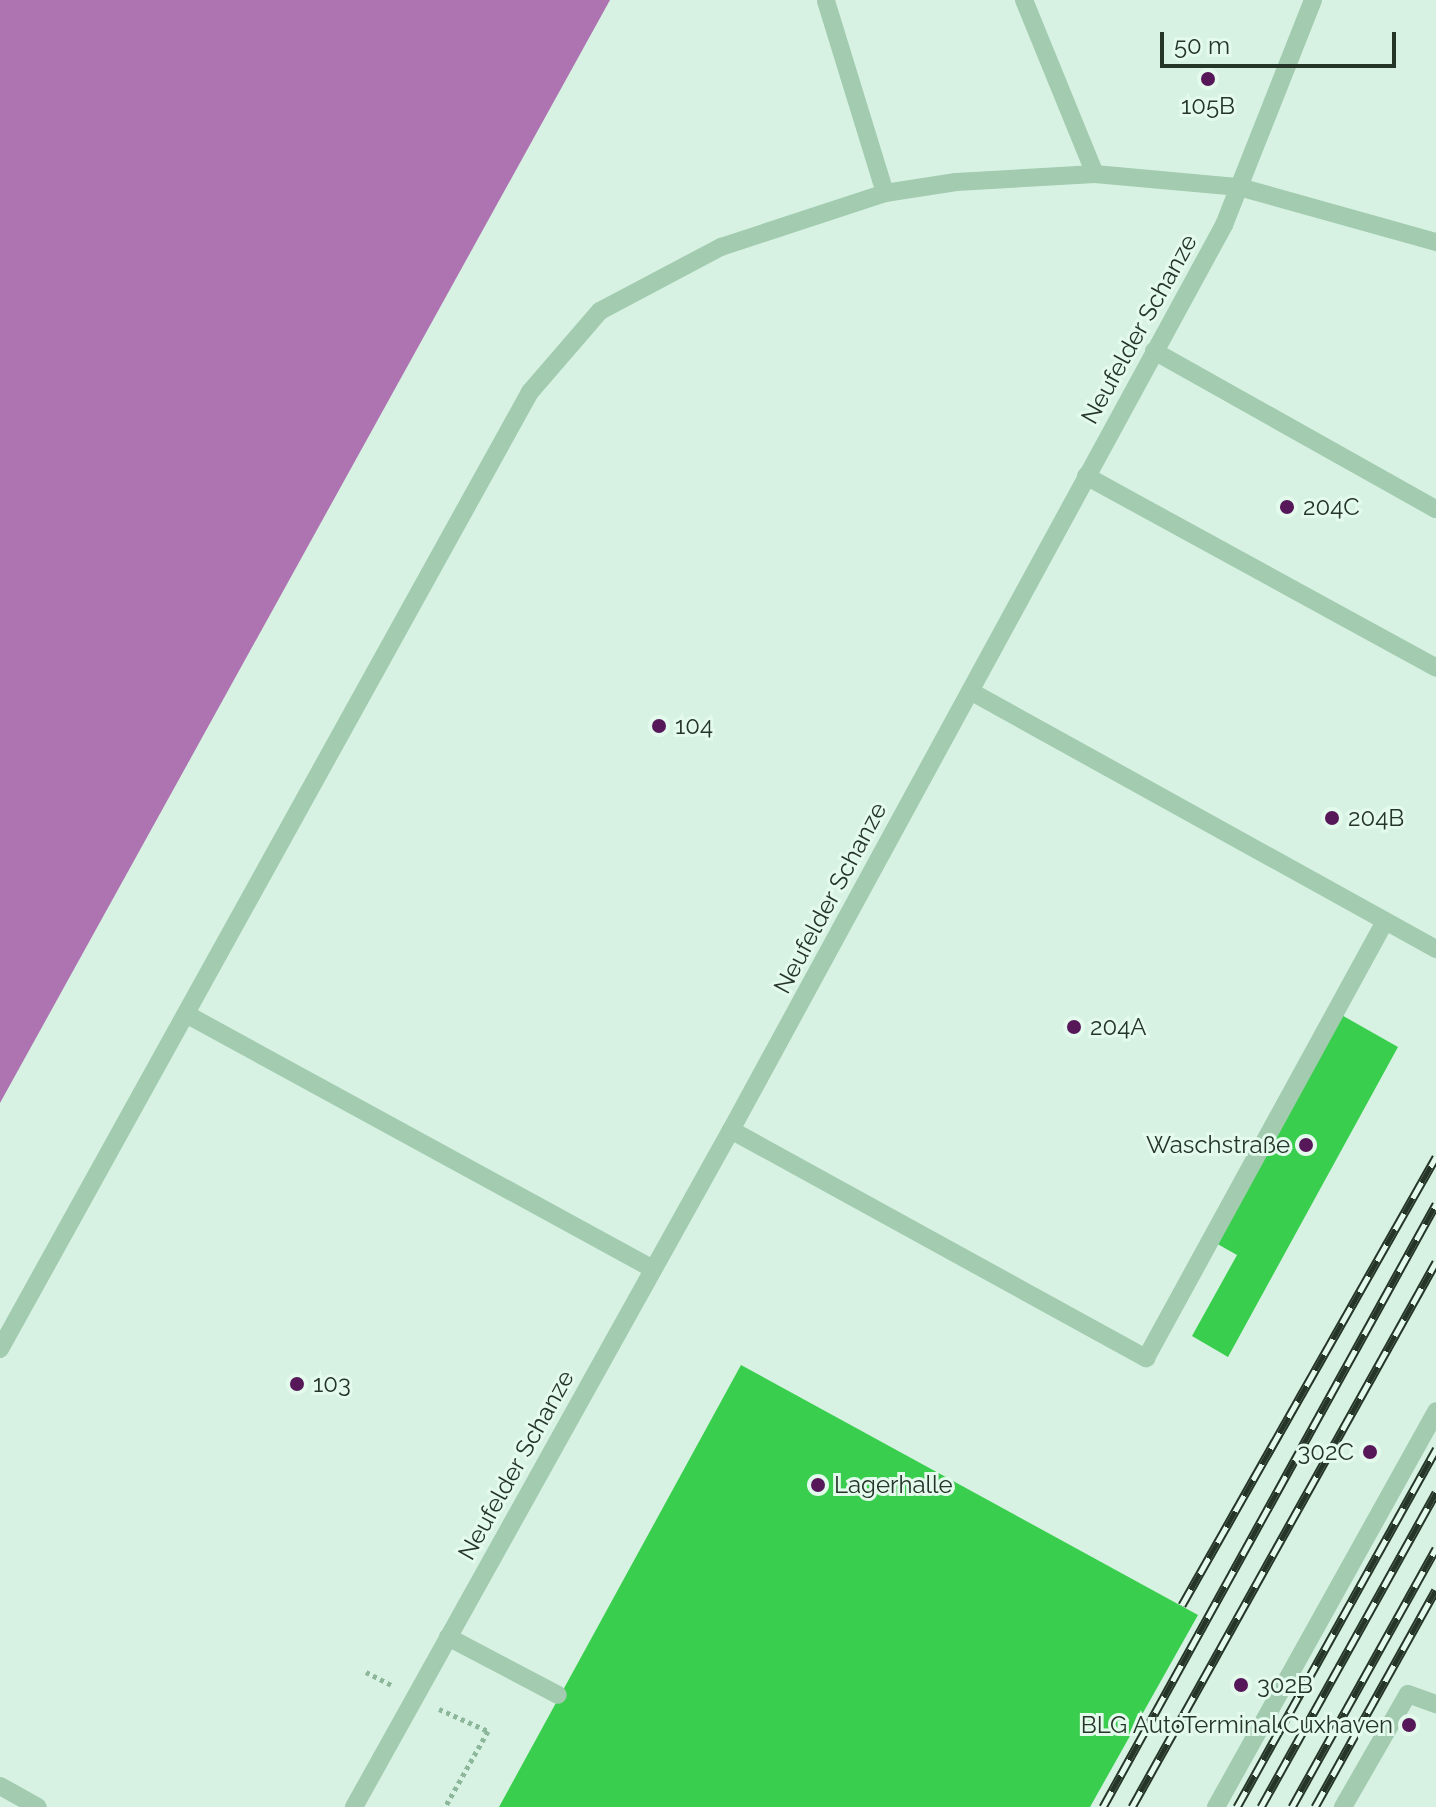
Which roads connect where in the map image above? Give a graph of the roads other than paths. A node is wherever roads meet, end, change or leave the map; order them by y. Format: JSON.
{"nodes":[{"id":1,"x":1024,"y":0,"type":"edge"},
{"id":2,"x":1313,"y":0,"type":"edge"},
{"id":3,"x":826,"y":1,"type":"edge"},
{"id":4,"x":1095,"y":174,"type":"junction"},
{"id":5,"x":1239,"y":187,"type":"junction"},
{"id":6,"x":885,"y":193,"type":"junction"},
{"id":7,"x":1436,"y":242,"type":"edge"},
{"id":8,"x":1154,"y":351,"type":"junction"},
{"id":9,"x":1086,"y":476,"type":"junction"},
{"id":10,"x":1436,"y":509,"type":"edge"},
{"id":11,"x":1436,"y":668,"type":"edge"},
{"id":12,"x":970,"y":691,"type":"junction"},
{"id":13,"x":1385,"y":921,"type":"junction"},
{"id":14,"x":1436,"y":949,"type":"edge"},
{"id":15,"x":186,"y":1014,"type":"junction"},
{"id":16,"x":731,"y":1130,"type":"junction"},
{"id":17,"x":653,"y":1269,"type":"junction"},
{"id":18,"x":0,"y":1349,"type":"edge"},
{"id":19,"x":1436,"y":1411,"type":"edge"},
{"id":20,"x":448,"y":1637,"type":"junction"},
{"id":21,"x":558,"y":1695,"type":"dead end"},
{"id":22,"x":1436,"y":1704,"type":"edge"},
{"id":23,"x":0,"y":1786,"type":"edge"},
{"id":24,"x":38,"y":1807,"type":"edge"},
{"id":25,"x":354,"y":1807,"type":"edge"},
{"id":26,"x":1216,"y":1807,"type":"edge"},
{"id":27,"x":1343,"y":1807,"type":"edge"}],
"edges":[{"from":1,"to":4,"type":"lane"},
{"from":2,"to":5,"type":"lane","name":"Neufelder Schanze"},
{"from":3,"to":6,"type":"lane"},
{"from":4,"to":5,"type":"lane"},
{"from":4,"to":6,"type":"lane"},
{"from":5,"to":7,"type":"lane"},
{"from":5,"to":8,"type":"lane","name":"Neufelder Schanze"},
{"from":6,"to":15,"type":"lane"},
{"from":8,"to":9,"type":"lane","name":"Neufelder Schanze"},
{"from":8,"to":10,"type":"lane"},
{"from":9,"to":11,"type":"lane"},
{"from":9,"to":12,"type":"lane","name":"Neufelder Schanze"},
{"from":12,"to":13,"type":"lane"},
{"from":12,"to":16,"type":"lane","name":"Neufelder Schanze"},
{"from":13,"to":14,"type":"lane"},
{"from":13,"to":16,"type":"lane"},
{"from":15,"to":17,"type":"lane"},
{"from":15,"to":18,"type":"lane"},
{"from":16,"to":17,"type":"lane","name":"Neufelder Schanze"},
{"from":17,"to":20,"type":"lane","name":"Neufelder Schanze"},
{"from":19,"to":26,"type":"lane"},
{"from":20,"to":21,"type":"lane"},
{"from":20,"to":25,"type":"lane","name":"Neufelder Schanze"},
{"from":22,"to":27,"type":"lane"},
{"from":23,"to":24,"type":"lane"}]}
